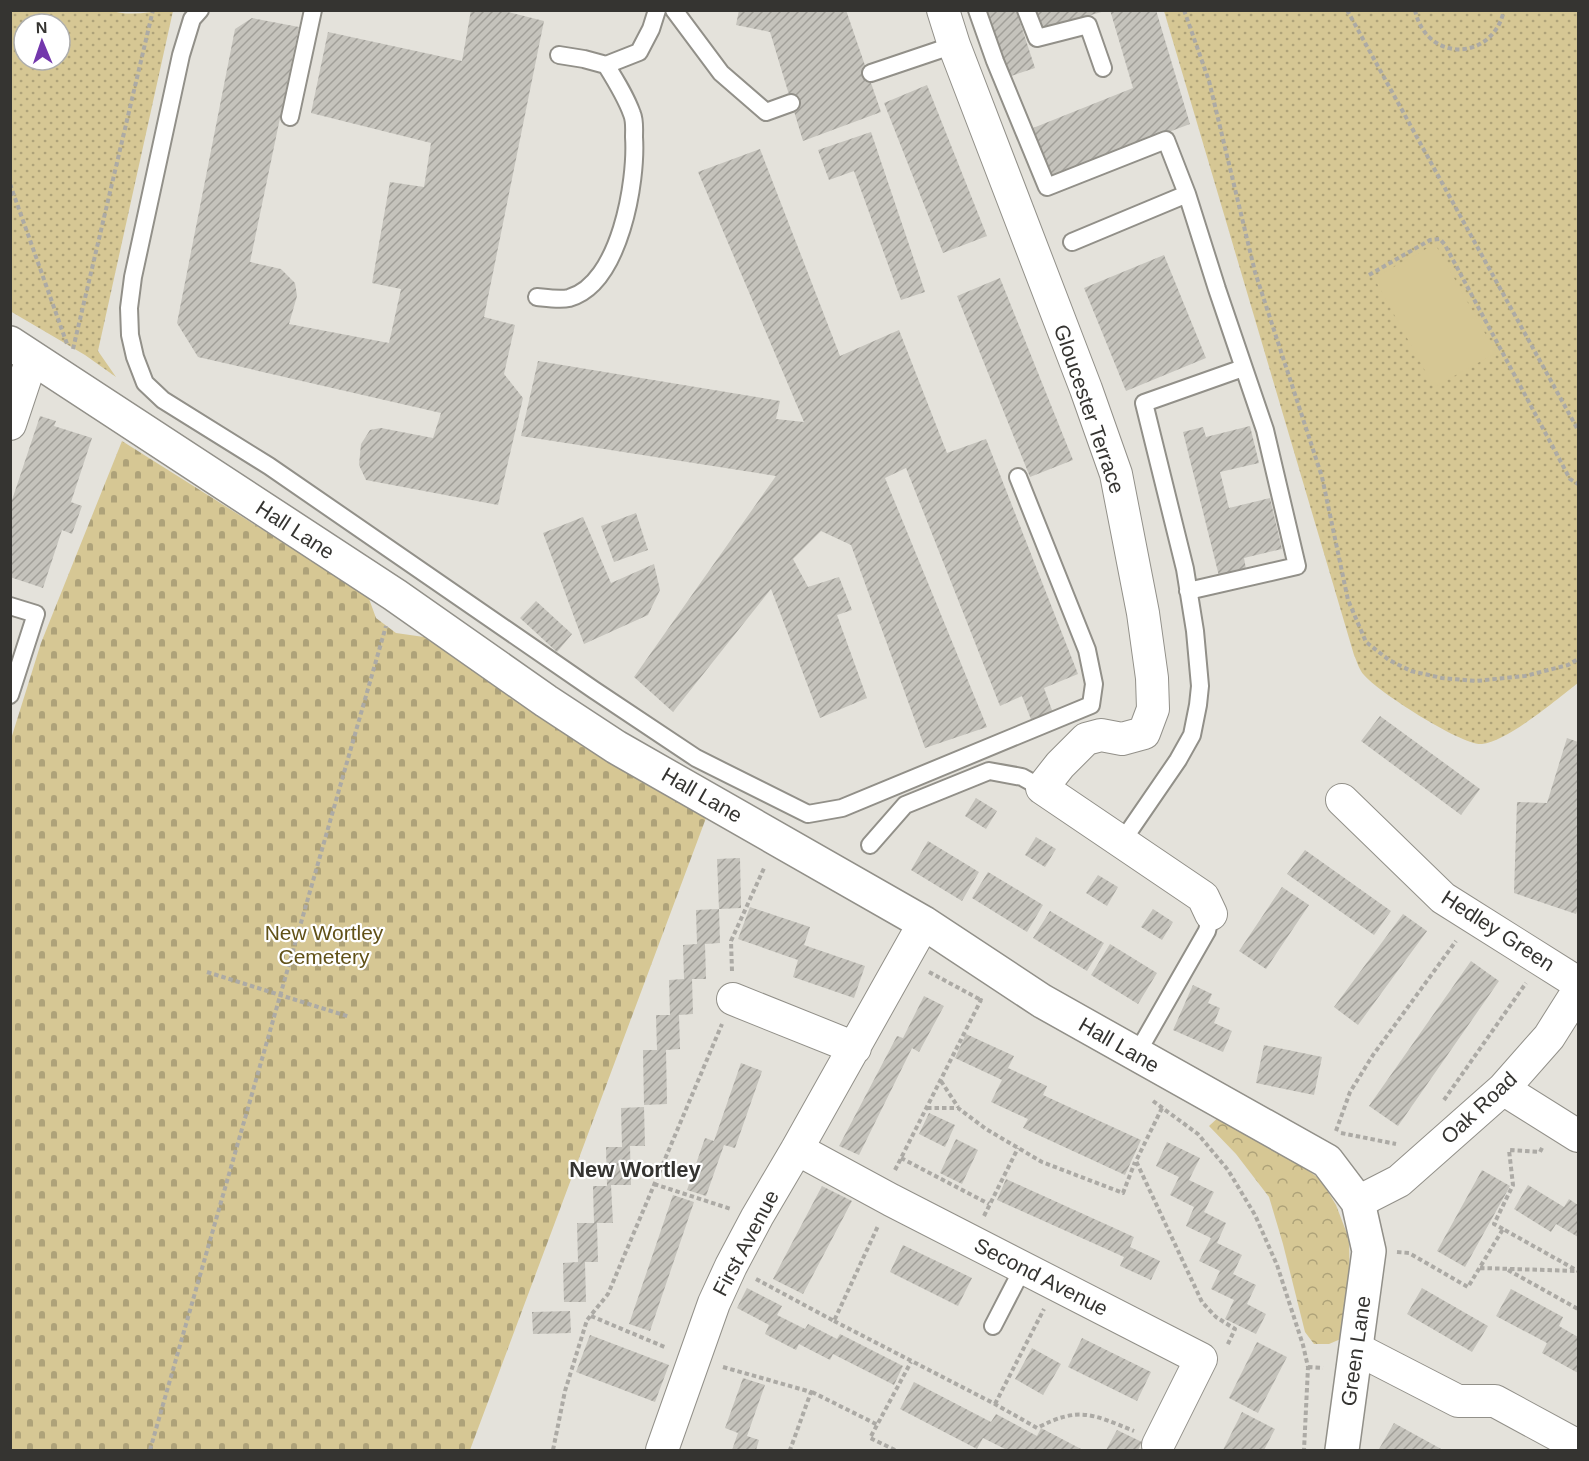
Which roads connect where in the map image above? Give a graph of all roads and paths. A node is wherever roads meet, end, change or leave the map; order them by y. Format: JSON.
{"nodes":[{"id":1,"x":153,"y":10,"type":"edge"},
{"id":2,"x":200,"y":10,"type":"edge"},
{"id":3,"x":313,"y":10,"type":"edge"},
{"id":4,"x":657,"y":10,"type":"edge"},
{"id":5,"x":674,"y":10,"type":"edge"},
{"id":6,"x":943,"y":10,"type":"edge"},
{"id":7,"x":978,"y":10,"type":"edge"},
{"id":8,"x":1026,"y":10,"type":"edge"},
{"id":9,"x":1184,"y":10,"type":"edge"},
{"id":10,"x":1347,"y":10,"type":"edge"},
{"id":11,"x":1415,"y":10,"type":"edge"},
{"id":12,"x":1504,"y":10,"type":"edge"},
{"id":13,"x":954,"y":45,"type":"junction"},
{"id":14,"x":559,"y":55,"type":"dead end"},
{"id":15,"x":606,"y":65,"type":"junction"},
{"id":16,"x":1102,"y":68,"type":"dead end"},
{"id":17,"x":871,"y":73,"type":"dead end"},
{"id":18,"x":791,"y":103,"type":"dead end"},
{"id":19,"x":290,"y":117,"type":"dead end"},
{"id":20,"x":10,"y":184,"type":"edge"},
{"id":21,"x":1187,"y":194,"type":"junction"},
{"id":22,"x":1072,"y":242,"type":"dead end"},
{"id":23,"x":1369,"y":275,"type":"dead end"},
{"id":24,"x":537,"y":297,"type":"dead end"},
{"id":25,"x":21,"y":351,"type":"edge"},
{"id":26,"x":1244,"y":368,"type":"junction"},
{"id":27,"x":10,"y":424,"type":"edge"},
{"id":28,"x":1578,"y":430,"type":"edge"},
{"id":29,"x":1018,"y":477,"type":"dead end"},
{"id":30,"x":1578,"y":484,"type":"edge"},
{"id":31,"x":1188,"y":591,"type":"junction"},
{"id":32,"x":395,"y":595,"type":"junction"},
{"id":33,"x":10,"y":606,"type":"edge"},
{"id":34,"x":1578,"y":659,"type":"edge"},
{"id":35,"x":10,"y":695,"type":"edge"},
{"id":36,"x":1042,"y":788,"type":"junction"},
{"id":37,"x":1342,"y":800,"type":"dead end"},
{"id":38,"x":777,"y":838,"type":"junction"},
{"id":39,"x":1121,"y":843,"type":"junction"},
{"id":40,"x":870,"y":845,"type":"dead end"},
{"id":41,"x":1211,"y":914,"type":"joint"},
{"id":42,"x":1474,"y":917,"type":"junction"},
{"id":43,"x":924,"y":923,"type":"junction"},
{"id":44,"x":906,"y":959,"type":"junction"},
{"id":45,"x":207,"y":972,"type":"dead end"},
{"id":46,"x":1527,"y":982,"type":"dead end"},
{"id":47,"x":1578,"y":983,"type":"edge"},
{"id":48,"x":1578,"y":991,"type":"edge"},
{"id":49,"x":280,"y":995,"type":"junction"},
{"id":50,"x":733,"y":999,"type":"junction"},
{"id":51,"x":981,"y":1000,"type":"junction"},
{"id":52,"x":991,"y":1006,"type":"dead end"},
{"id":53,"x":350,"y":1017,"type":"dead end"},
{"id":54,"x":855,"y":1048,"type":"junction"},
{"id":55,"x":1136,"y":1055,"type":"junction"},
{"id":56,"x":941,"y":1080,"type":"junction"},
{"id":57,"x":1503,"y":1089,"type":"junction"},
{"id":58,"x":1150,"y":1098,"type":"dead end"},
{"id":59,"x":1162,"y":1107,"type":"junction"},
{"id":60,"x":927,"y":1108,"type":"junction"},
{"id":61,"x":958,"y":1108,"type":"junction"},
{"id":62,"x":1438,"y":1108,"type":"dead end"},
{"id":63,"x":1567,"y":1129,"type":"edge"},
{"id":64,"x":1018,"y":1148,"type":"junction"},
{"id":65,"x":798,"y":1149,"type":"junction"},
{"id":66,"x":1432,"y":1151,"type":"junction"},
{"id":67,"x":901,"y":1158,"type":"junction"},
{"id":68,"x":1136,"y":1161,"type":"junction"},
{"id":69,"x":654,"y":1184,"type":"junction"},
{"id":70,"x":887,"y":1197,"type":"junction"},
{"id":71,"x":1358,"y":1202,"type":"junction"},
{"id":72,"x":989,"y":1204,"type":"junction"},
{"id":73,"x":757,"y":1217,"type":"junction"},
{"id":74,"x":1503,"y":1229,"type":"junction"},
{"id":75,"x":973,"y":1242,"type":"junction"},
{"id":76,"x":1369,"y":1251,"type":"junction"},
{"id":77,"x":731,"y":1266,"type":"junction"},
{"id":78,"x":1023,"y":1268,"type":"junction"},
{"id":79,"x":1480,"y":1268,"type":"junction"},
{"id":80,"x":1507,"y":1269,"type":"junction"},
{"id":81,"x":1578,"y":1271,"type":"edge"},
{"id":82,"x":1057,"y":1285,"type":"junction"},
{"id":83,"x":1578,"y":1309,"type":"edge"},
{"id":84,"x":591,"y":1316,"type":"junction"},
{"id":85,"x":834,"y":1321,"type":"junction"},
{"id":86,"x":993,"y":1326,"type":"dead end"},
{"id":87,"x":1357,"y":1349,"type":"junction"},
{"id":88,"x":1225,"y":1351,"type":"dead end"},
{"id":89,"x":694,"y":1359,"type":"junction"},
{"id":90,"x":912,"y":1362,"type":"junction"},
{"id":91,"x":811,"y":1392,"type":"junction"},
{"id":92,"x":995,"y":1404,"type":"junction"},
{"id":93,"x":878,"y":1425,"type":"junction"},
{"id":94,"x":1158,"y":1445,"type":"joint"},
{"id":95,"x":1578,"y":1446,"type":"edge"},
{"id":96,"x":150,"y":1450,"type":"edge"},
{"id":97,"x":553,"y":1450,"type":"edge"},
{"id":98,"x":662,"y":1450,"type":"edge"},
{"id":99,"x":790,"y":1450,"type":"edge"},
{"id":100,"x":895,"y":1450,"type":"edge"},
{"id":101,"x":1304,"y":1450,"type":"edge"},
{"id":102,"x":1342,"y":1450,"type":"edge"}],
"edges":[{"from":1,"to":20,"type":"path"},
{"from":2,"to":29,"type":"lane"},
{"from":3,"to":19,"type":"lane"},
{"from":4,"to":15,"type":"lane"},
{"from":5,"to":18,"type":"lane"},
{"from":6,"to":13,"type":"street","name":"Gloucester Terrace"},
{"from":7,"to":21,"type":"lane"},
{"from":8,"to":16,"type":"lane"},
{"from":9,"to":34,"type":"path"},
{"from":10,"to":28,"type":"path"},
{"from":11,"to":12,"type":"path"},
{"from":13,"to":17,"type":"lane"},
{"from":13,"to":36,"type":"street","name":"Gloucester Terrace"},
{"from":14,"to":15,"type":"lane"},
{"from":15,"to":24,"type":"lane"},
{"from":21,"to":22,"type":"lane"},
{"from":21,"to":26,"type":"lane"},
{"from":23,"to":30,"type":"path"},
{"from":25,"to":27,"type":"street"},
{"from":25,"to":32,"type":"street","name":"Hall Lane"},
{"from":26,"to":31,"type":"lane"},
{"from":26,"to":31,"type":"lane"},
{"from":31,"to":39,"type":"lane"},
{"from":32,"to":38,"type":"street","name":"Hall Lane"},
{"from":32,"to":49,"type":"path"},
{"from":33,"to":35,"type":"lane"},
{"from":36,"to":39,"type":"street"},
{"from":36,"to":40,"type":"lane"},
{"from":37,"to":42,"type":"street","name":"Hedley Green"},
{"from":38,"to":43,"type":"street","name":"Hall Lane"},
{"from":38,"to":50,"type":"path"},
{"from":39,"to":41,"type":"street"},
{"from":41,"to":55,"type":"lane"},
{"from":42,"to":47,"type":"street","name":"Hedley Green"},
{"from":42,"to":66,"type":"path"},
{"from":43,"to":44,"type":"street","name":"First Avenue"},
{"from":43,"to":55,"type":"street","name":"Hall Lane"},
{"from":44,"to":51,"type":"path"},
{"from":44,"to":54,"type":"street","name":"First Avenue"},
{"from":45,"to":49,"type":"path"},
{"from":46,"to":62,"type":"path"},
{"from":48,"to":57,"type":"street","name":"Oak Road"},
{"from":49,"to":53,"type":"path"},
{"from":49,"to":96,"type":"path"},
{"from":50,"to":54,"type":"street"},
{"from":50,"to":69,"type":"path"},
{"from":51,"to":52,"type":"path"},
{"from":51,"to":56,"type":"path"},
{"from":54,"to":65,"type":"street","name":"First Avenue"},
{"from":55,"to":71,"type":"street","name":"Hall Lane"},
{"from":56,"to":60,"type":"path"},
{"from":56,"to":61,"type":"path"},
{"from":57,"to":63,"type":"street"},
{"from":57,"to":66,"type":"street","name":"Oak Road"},
{"from":58,"to":59,"type":"path"},
{"from":59,"to":68,"type":"path"},
{"from":59,"to":101,"type":"path"},
{"from":60,"to":61,"type":"path"},
{"from":60,"to":67,"type":"path"},
{"from":61,"to":64,"type":"path"},
{"from":63,"to":74,"type":"path"},
{"from":64,"to":68,"type":"path"},
{"from":64,"to":72,"type":"path"},
{"from":65,"to":70,"type":"street","name":"Second Avenue"},
{"from":65,"to":73,"type":"street","name":"First Avenue"},
{"from":66,"to":71,"type":"street","name":"Oak Road"},
{"from":67,"to":70,"type":"path"},
{"from":67,"to":72,"type":"path"},
{"from":68,"to":88,"type":"path"},
{"from":69,"to":73,"type":"path"},
{"from":69,"to":84,"type":"path"},
{"from":70,"to":75,"type":"street","name":"Second Avenue"},
{"from":70,"to":85,"type":"path"},
{"from":71,"to":76,"type":"street","name":"Hall Lane"},
{"from":72,"to":75,"type":"path"},
{"from":73,"to":77,"type":"street","name":"First Avenue"},
{"from":74,"to":79,"type":"path"},
{"from":74,"to":81,"type":"path"},
{"from":75,"to":78,"type":"street","name":"Second Avenue"},
{"from":76,"to":79,"type":"path"},
{"from":76,"to":87,"type":"street","name":"Green Lane"},
{"from":77,"to":85,"type":"path"},
{"from":77,"to":89,"type":"street","name":"First Avenue"},
{"from":78,"to":82,"type":"street","name":"Second Avenue"},
{"from":78,"to":86,"type":"lane"},
{"from":79,"to":80,"type":"path"},
{"from":80,"to":81,"type":"path"},
{"from":80,"to":83,"type":"path"},
{"from":82,"to":92,"type":"path"},
{"from":82,"to":94,"type":"street","name":"Second Avenue"},
{"from":84,"to":89,"type":"path"},
{"from":84,"to":97,"type":"path"},
{"from":85,"to":90,"type":"path"},
{"from":87,"to":95,"type":"street"},
{"from":87,"to":102,"type":"street","name":"Green Lane"},
{"from":89,"to":91,"type":"path"},
{"from":89,"to":98,"type":"street","name":"First Avenue"},
{"from":90,"to":92,"type":"path"},
{"from":90,"to":93,"type":"path"},
{"from":91,"to":93,"type":"path"},
{"from":91,"to":99,"type":"path"},
{"from":92,"to":94,"type":"path"},
{"from":93,"to":100,"type":"path"}]}
